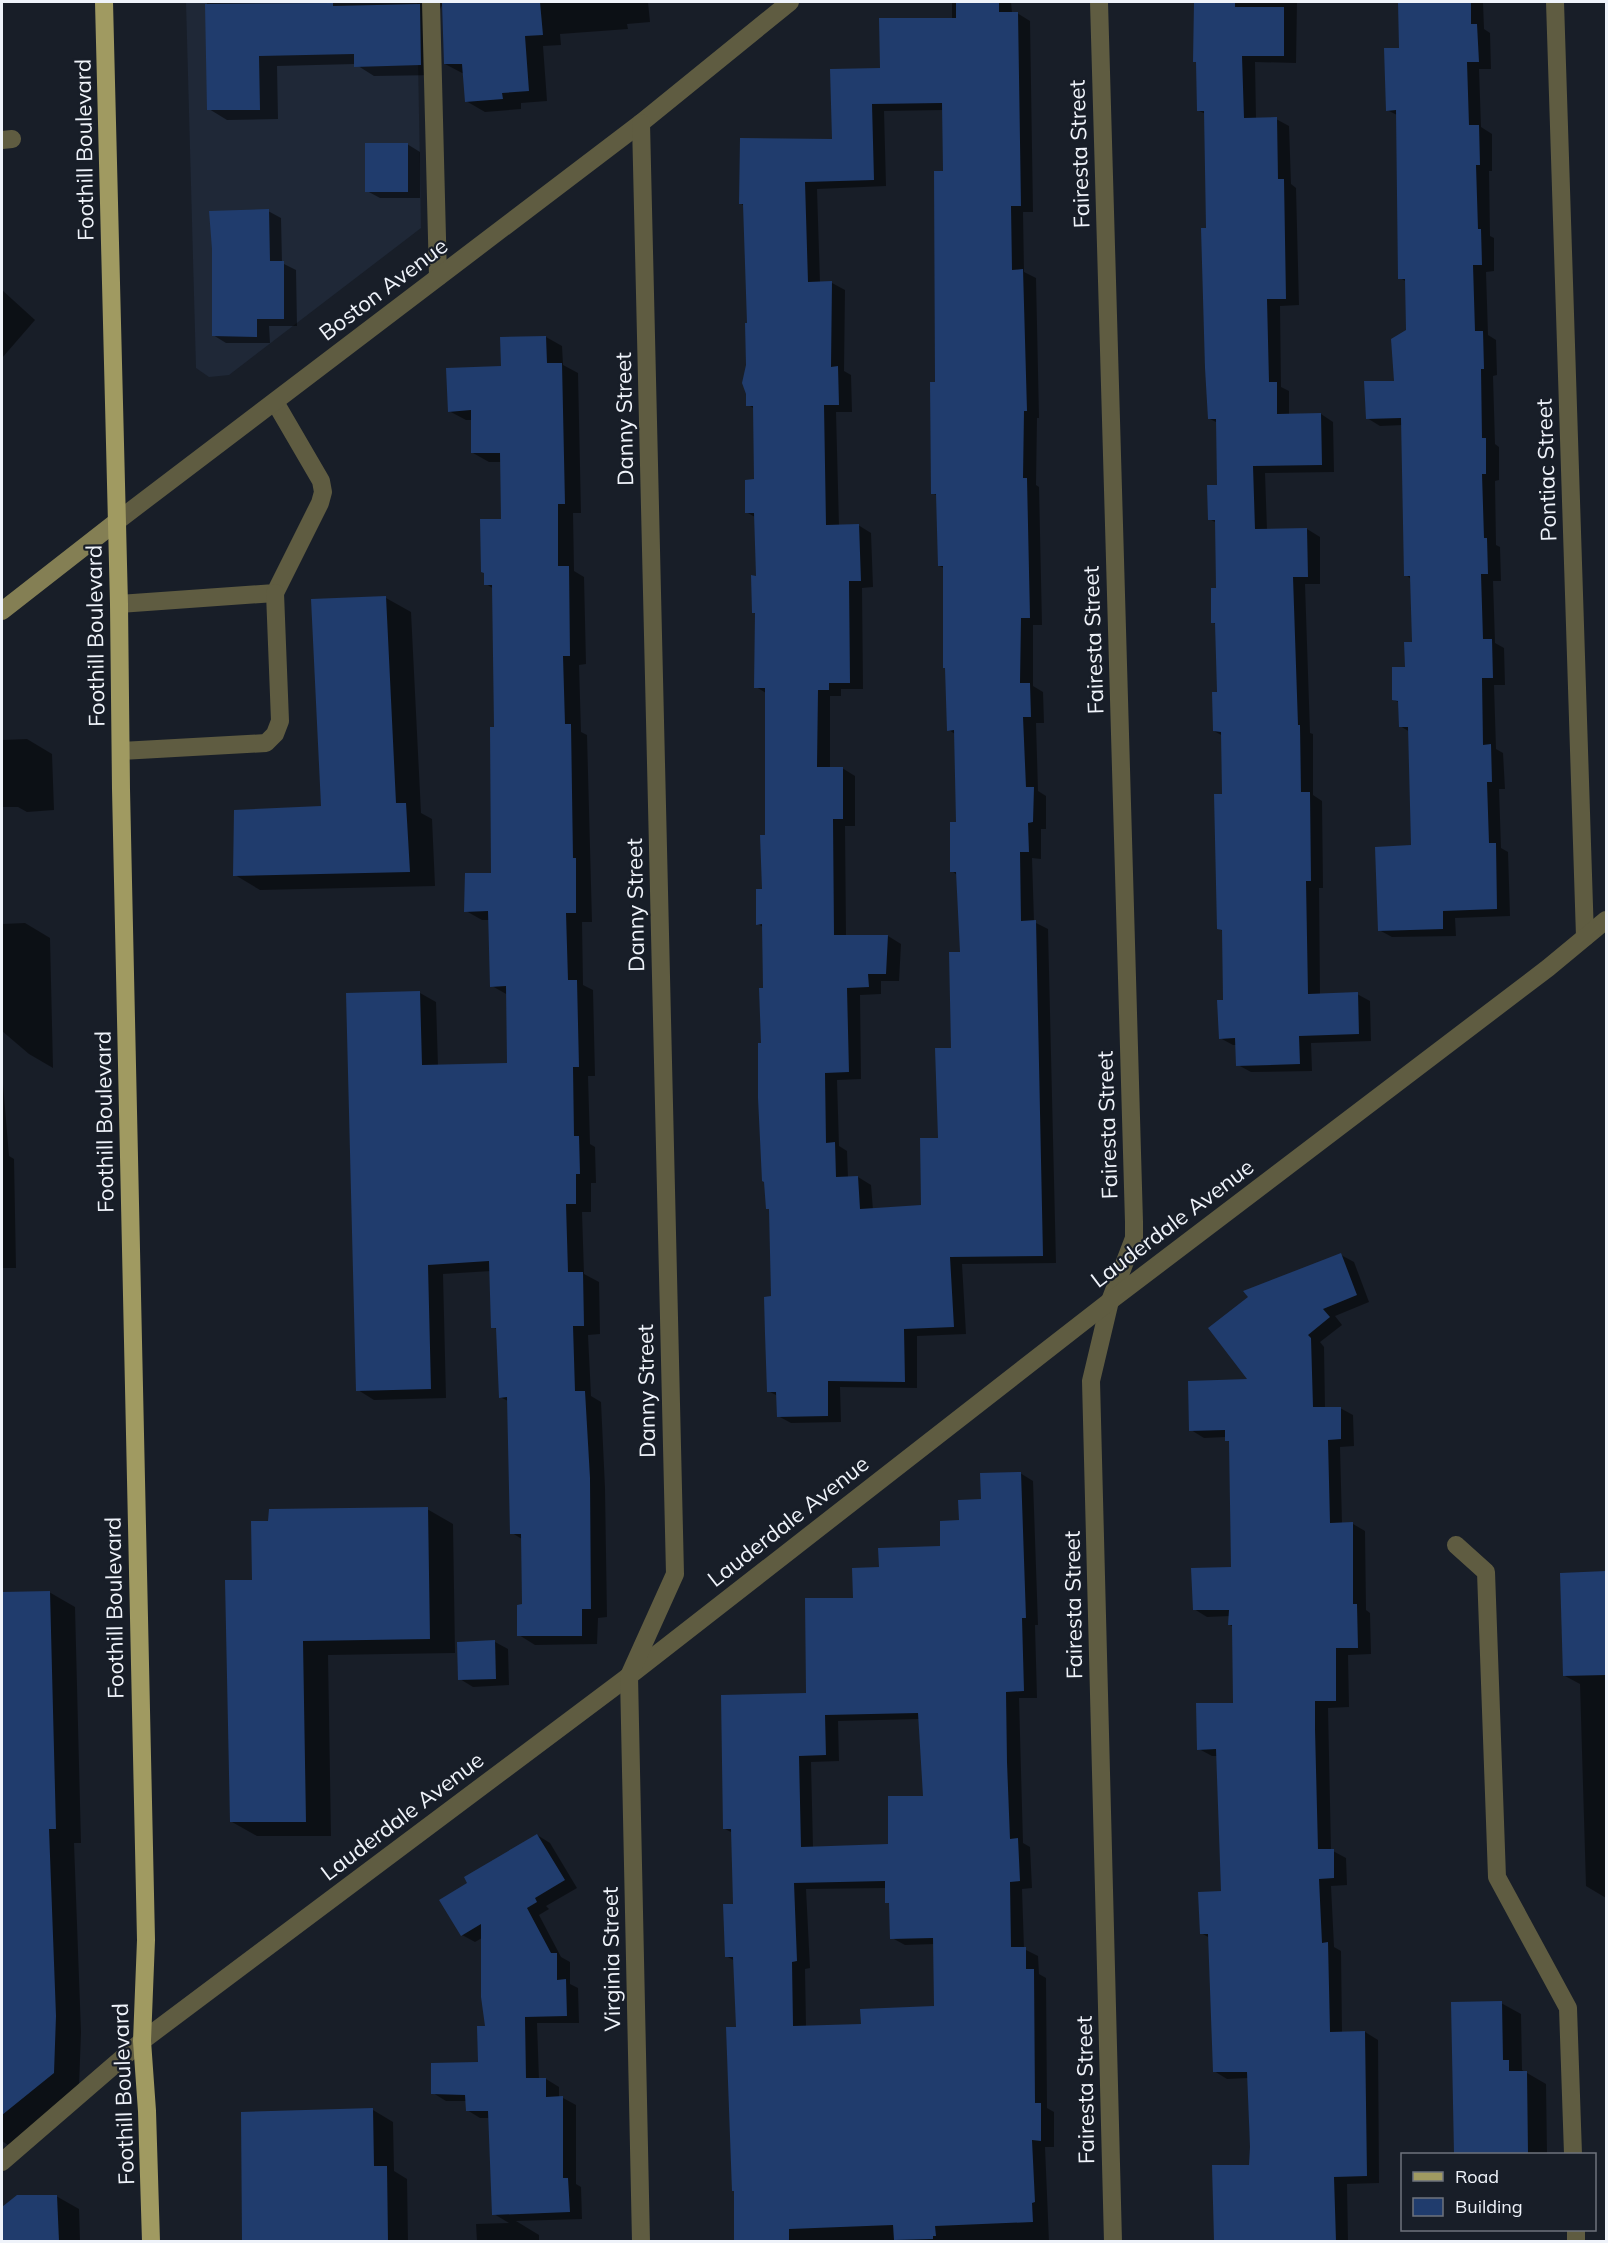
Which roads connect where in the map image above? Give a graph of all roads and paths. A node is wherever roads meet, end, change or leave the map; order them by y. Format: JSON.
{"nodes":[{"id":1,"x":104,"y":2,"type":"edge"},
{"id":2,"x":431,"y":2,"type":"edge"},
{"id":3,"x":790,"y":2,"type":"edge"},
{"id":4,"x":1099,"y":2,"type":"edge"},
{"id":5,"x":1555,"y":2,"type":"edge"},
{"id":6,"x":641,"y":123,"type":"junction"},
{"id":7,"x":438,"y":277,"type":"junction"},
{"id":8,"x":275,"y":402,"type":"junction"},
{"id":9,"x":116,"y":522,"type":"junction"},
{"id":10,"x":275,"y":593,"type":"junction"},
{"id":11,"x":119,"y":604,"type":"junction"},
{"id":12,"x":2,"y":611,"type":"edge"},
{"id":13,"x":121,"y":751,"type":"junction"},
{"id":14,"x":1606,"y":920,"type":"edge"},
{"id":15,"x":1585,"y":937,"type":"junction"},
{"id":16,"x":1110,"y":1300,"type":"junction"},
{"id":17,"x":1456,"y":1545,"type":"dead end"},
{"id":18,"x":629,"y":1676,"type":"junction"},
{"id":19,"x":142,"y":2041,"type":"junction"},
{"id":20,"x":1573,"y":2153,"type":"edge"},
{"id":21,"x":2,"y":2162,"type":"edge"},
{"id":22,"x":151,"y":2241,"type":"edge"},
{"id":23,"x":641,"y":2241,"type":"edge"},
{"id":24,"x":1113,"y":2241,"type":"edge"}],
"edges":[{"from":1,"to":9,"type":"main road","name":"Foothill Boulevard"},
{"from":2,"to":7,"type":"street"},
{"from":3,"to":6,"type":"street","name":"Boston Avenue"},
{"from":4,"to":16,"type":"street","name":"Fairesta Street"},
{"from":5,"to":15,"type":"street","name":"Pontiac Street"},
{"from":6,"to":7,"type":"street","name":"Boston Avenue"},
{"from":6,"to":18,"type":"street","name":"Danny Street"},
{"from":7,"to":8,"type":"street","name":"Boston Avenue"},
{"from":8,"to":9,"type":"street","name":"Boston Avenue"},
{"from":8,"to":10,"type":"street"},
{"from":9,"to":11,"type":"main road","name":"Foothill Boulevard"},
{"from":9,"to":12,"type":"street","name":"Boston Avenue"},
{"from":10,"to":11,"type":"street"},
{"from":10,"to":13,"type":"street"},
{"from":11,"to":13,"type":"main road","name":"Foothill Boulevard"},
{"from":13,"to":19,"type":"main road","name":"Foothill Boulevard"},
{"from":14,"to":15,"type":"street","name":"Lauderdale Avenue"},
{"from":15,"to":16,"type":"street","name":"Lauderdale Avenue"},
{"from":16,"to":18,"type":"street","name":"Lauderdale Avenue"},
{"from":16,"to":24,"type":"street","name":"Fairesta Street"},
{"from":17,"to":20,"type":"street"},
{"from":18,"to":19,"type":"street","name":"Lauderdale Avenue"},
{"from":18,"to":23,"type":"street","name":"Virginia Street"},
{"from":19,"to":21,"type":"street","name":"Lauderdale Avenue"},
{"from":19,"to":22,"type":"main road","name":"Foothill Boulevard"}]}
